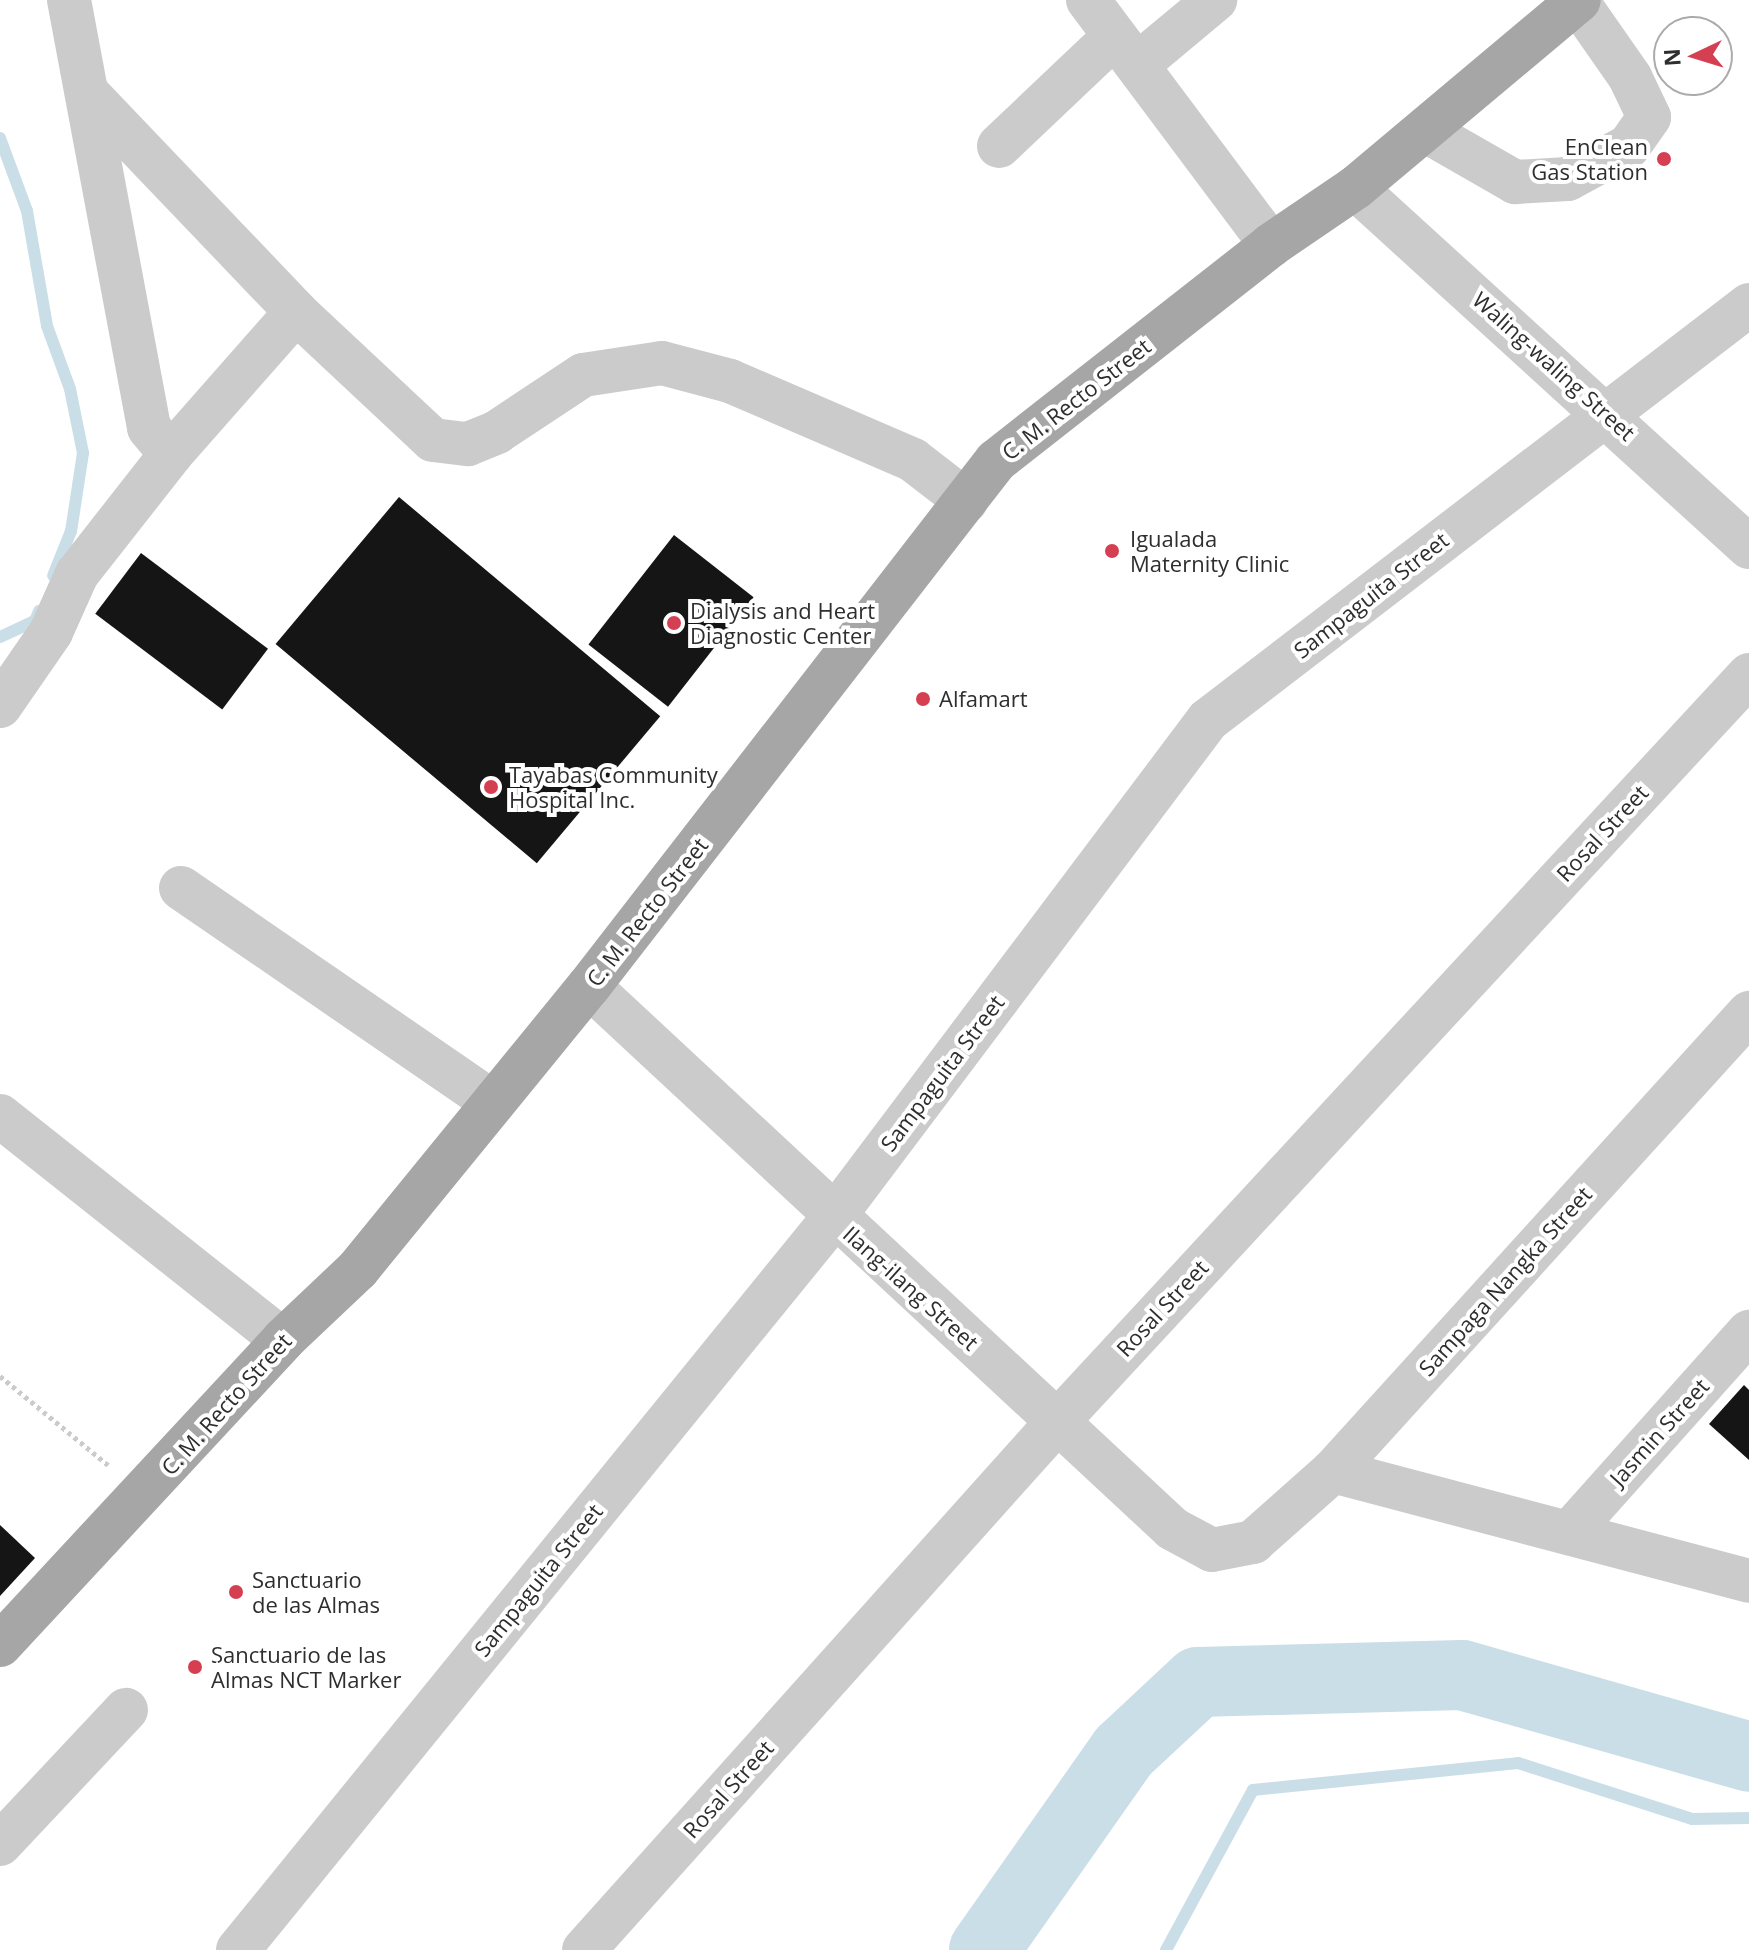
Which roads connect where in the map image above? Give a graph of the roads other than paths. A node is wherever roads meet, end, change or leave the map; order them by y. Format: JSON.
{"nodes":[{"id":1,"x":69,"y":0,"type":"edge"},
{"id":2,"x":1088,"y":0,"type":"edge"},
{"id":3,"x":1215,"y":0,"type":"edge"},
{"id":4,"x":1578,"y":1,"type":"edge"},
{"id":5,"x":1125,"y":51,"type":"junction"},
{"id":6,"x":88,"y":94,"type":"junction"},
{"id":7,"x":1426,"y":131,"type":"junction"},
{"id":8,"x":999,"y":146,"type":"dead end"},
{"id":9,"x":1355,"y":188,"type":"junction"},
{"id":10,"x":1271,"y":245,"type":"junction"},
{"id":11,"x":1749,"y":305,"type":"edge"},
{"id":12,"x":296,"y":312,"type":"junction"},
{"id":13,"x":1608,"y":413,"type":"junction"},
{"id":14,"x":171,"y":454,"type":"junction"},
{"id":15,"x":966,"y":501,"type":"junction"},
{"id":16,"x":1749,"y":547,"type":"edge"},
{"id":17,"x":1749,"y":675,"type":"edge"},
{"id":18,"x":0,"y":706,"type":"edge"},
{"id":19,"x":181,"y":888,"type":"dead end"},
{"id":20,"x":589,"y":986,"type":"junction"},
{"id":21,"x":1749,"y":1013,"type":"edge"},
{"id":22,"x":492,"y":1102,"type":"junction"},
{"id":23,"x":0,"y":1116,"type":"edge"},
{"id":24,"x":833,"y":1218,"type":"junction"},
{"id":25,"x":1749,"y":1332,"type":"edge"},
{"id":26,"x":283,"y":1340,"type":"junction"},
{"id":27,"x":1058,"y":1421,"type":"junction"},
{"id":28,"x":1333,"y":1471,"type":"junction"},
{"id":29,"x":1569,"y":1533,"type":"junction"},
{"id":30,"x":1253,"y":1542,"type":"joint"},
{"id":31,"x":1749,"y":1581,"type":"edge"},
{"id":32,"x":0,"y":1645,"type":"edge"},
{"id":33,"x":126,"y":1710,"type":"dead end"},
{"id":34,"x":0,"y":1844,"type":"edge"},
{"id":35,"x":238,"y":1950,"type":"edge"},
{"id":36,"x":584,"y":1950,"type":"edge"}],
"edges":[{"from":1,"to":6,"type":"street"},
{"from":2,"to":5,"type":"street"},
{"from":3,"to":5,"type":"street"},
{"from":4,"to":7,"type":"main road","name":"C. M. Recto Street"},
{"from":4,"to":7,"type":"street"},
{"from":5,"to":8,"type":"street"},
{"from":5,"to":10,"type":"street"},
{"from":6,"to":12,"type":"street"},
{"from":6,"to":14,"type":"street"},
{"from":7,"to":9,"type":"main road","name":"C. M. Recto Street"},
{"from":9,"to":10,"type":"main road","name":"C. M. Recto Street"},
{"from":9,"to":13,"type":"street","name":"Waling-waling Street"},
{"from":10,"to":15,"type":"main road","name":"C. M. Recto Street"},
{"from":11,"to":13,"type":"street","name":"Sampaguita Street"},
{"from":12,"to":14,"type":"street"},
{"from":12,"to":15,"type":"street"},
{"from":13,"to":16,"type":"street","name":"Waling-waling Street"},
{"from":13,"to":24,"type":"street","name":"Sampaguita Street"},
{"from":14,"to":18,"type":"street"},
{"from":15,"to":20,"type":"main road","name":"C. M. Recto Street"},
{"from":17,"to":27,"type":"street","name":"Rosal Street"},
{"from":19,"to":22,"type":"street"},
{"from":20,"to":22,"type":"main road","name":"C. M. Recto Street"},
{"from":20,"to":24,"type":"street","name":"Ilang-ilang Street"},
{"from":21,"to":28,"type":"street","name":"Sampaga Nangka Street"},
{"from":22,"to":26,"type":"main road","name":"C. M. Recto Street"},
{"from":23,"to":26,"type":"street"},
{"from":24,"to":27,"type":"street","name":"Ilang-ilang Street"},
{"from":24,"to":35,"type":"street","name":"Sampaguita Street"},
{"from":25,"to":29,"type":"street","name":"Jasmin Street"},
{"from":26,"to":32,"type":"main road","name":"C. M. Recto Street"},
{"from":27,"to":30,"type":"street","name":"Ilang-ilang Street"},
{"from":27,"to":36,"type":"street","name":"Rosal Street"},
{"from":28,"to":29,"type":"street"},
{"from":28,"to":30,"type":"street","name":"Sampaga Nangka Street"},
{"from":29,"to":31,"type":"street"},
{"from":33,"to":34,"type":"street"}]}
